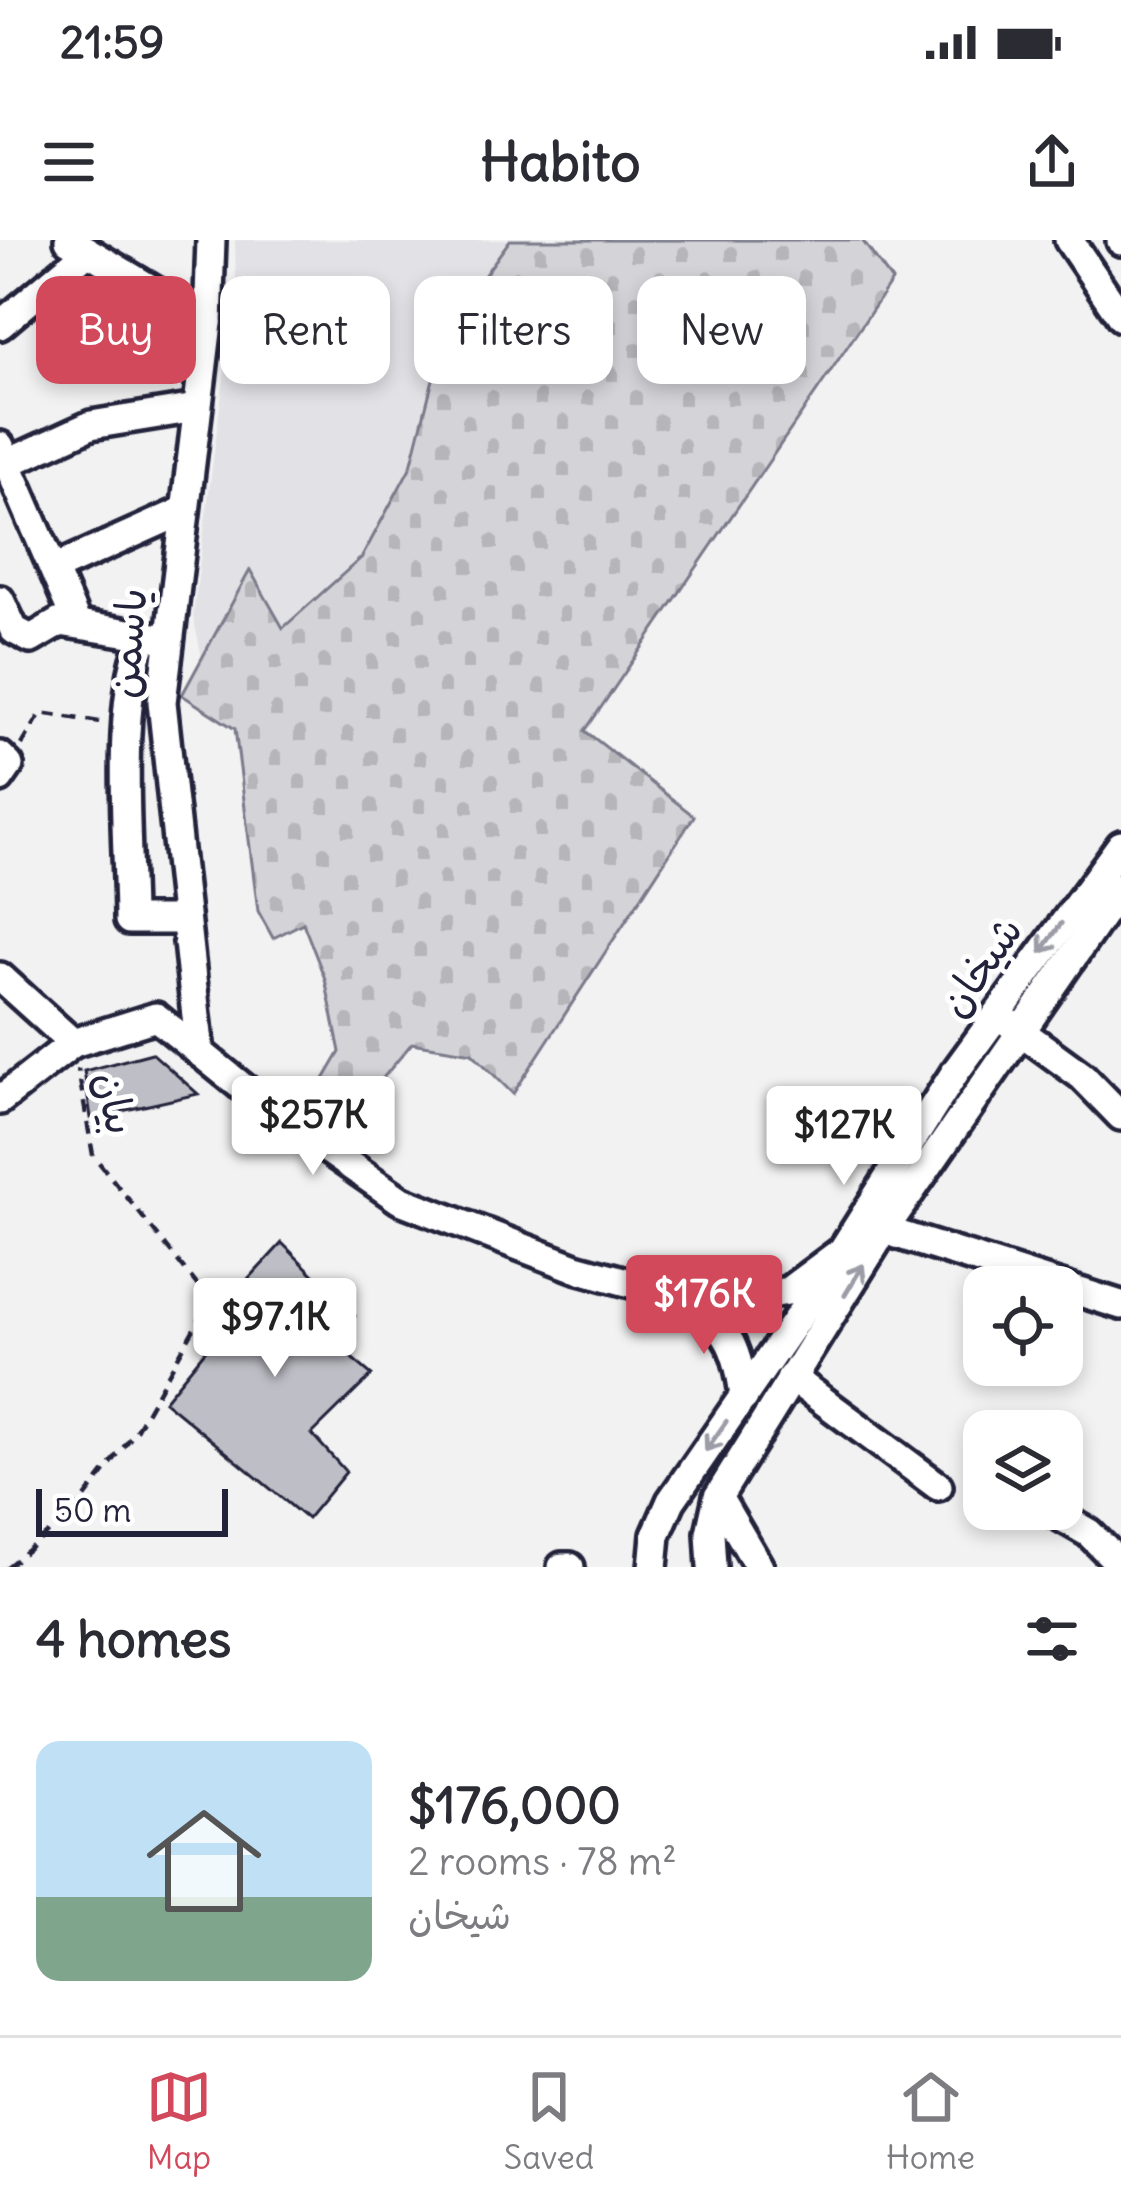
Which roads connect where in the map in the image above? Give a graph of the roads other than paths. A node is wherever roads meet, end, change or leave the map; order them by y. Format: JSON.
{"nodes":[{"id":1,"x":211,"y":240,"type":"edge"},
{"id":2,"x":1070,"y":240,"type":"edge"},
{"id":3,"x":78,"y":246,"type":"edge"},
{"id":4,"x":0,"y":293,"type":"edge"},
{"id":5,"x":35,"y":296,"type":"junction"},
{"id":6,"x":1121,"y":316,"type":"edge"},
{"id":7,"x":208,"y":322,"type":"junction"},
{"id":8,"x":0,"y":325,"type":"edge"},
{"id":9,"x":196,"y":408,"type":"junction"},
{"id":10,"x":4,"y":454,"type":"edge"},
{"id":11,"x":183,"y":511,"type":"junction"},
{"id":12,"x":56,"y":568,"type":"junction"},
{"id":13,"x":0,"y":600,"type":"edge"},
{"id":14,"x":77,"y":624,"type":"junction"},
{"id":15,"x":156,"y":637,"type":"junction"},
{"id":16,"x":1121,"y":845,"type":"edge"},
{"id":17,"x":1119,"y":891,"type":"edge"},
{"id":18,"x":184,"y":920,"type":"junction"},
{"id":19,"x":0,"y":977,"type":"edge"},
{"id":20,"x":1008,"y":1022,"type":"junction"},
{"id":21,"x":74,"y":1043,"type":"junction"},
{"id":22,"x":200,"y":1053,"type":"junction"},
{"id":23,"x":0,"y":1100,"type":"edge"},
{"id":24,"x":1121,"y":1116,"type":"edge"},
{"id":25,"x":884,"y":1230,"type":"junction"},
{"id":26,"x":839,"y":1253,"type":"junction"},
{"id":27,"x":696,"y":1301,"type":"junction"},
{"id":28,"x":1121,"y":1304,"type":"edge"},
{"id":29,"x":790,"y":1377,"type":"junction"},
{"id":30,"x":744,"y":1397,"type":"junction"},
{"id":31,"x":938,"y":1486,"type":"dead end"},
{"id":32,"x":718,"y":1497,"type":"junction"},
{"id":33,"x":1083,"y":1530,"type":"edge"},
{"id":34,"x":710,"y":1533,"type":"junction"},
{"id":35,"x":656,"y":1535,"type":"junction"},
{"id":36,"x":1121,"y":1565,"type":"edge"},
{"id":37,"x":653,"y":1567,"type":"edge"},
{"id":38,"x":712,"y":1567,"type":"edge"},
{"id":39,"x":758,"y":1567,"type":"edge"}],
"edges":[{"from":1,"to":7,"type":"street","name":"یاسمن"},
{"from":2,"to":6,"type":"street"},
{"from":3,"to":5,"type":"street"},
{"from":3,"to":7,"type":"street"},
{"from":4,"to":5,"type":"street"},
{"from":5,"to":8,"type":"street"},
{"from":7,"to":9,"type":"street","name":"یاسمن"},
{"from":9,"to":10,"type":"street"},
{"from":9,"to":11,"type":"street","name":"یاسمن"},
{"from":10,"to":12,"type":"street"},
{"from":11,"to":12,"type":"street"},
{"from":11,"to":15,"type":"street","name":"یاسمن"},
{"from":12,"to":14,"type":"street"},
{"from":13,"to":14,"type":"street"},
{"from":14,"to":15,"type":"street"},
{"from":15,"to":18,"type":"street","name":"یاسمن"},
{"from":15,"to":18,"type":"street"},
{"from":16,"to":20,"type":"street","name":"شیخان","one_way":true},
{"from":17,"to":20,"type":"street","name":"شیخان"},
{"from":18,"to":22,"type":"street","name":"یاسمن"},
{"from":19,"to":21,"type":"street"},
{"from":20,"to":24,"type":"street"},
{"from":20,"to":25,"type":"street","name":"شیخان"},
{"from":20,"to":26,"type":"street","name":"شیخان"},
{"from":21,"to":22,"type":"street"},
{"from":21,"to":23,"type":"street"},
{"from":22,"to":27,"type":"street"},
{"from":25,"to":28,"type":"street"},
{"from":29,"to":25,"type":"street","name":"شیخان","one_way":true},
{"from":26,"to":27,"type":"street"},
{"from":26,"to":30,"type":"street","name":"شیخان"},
{"from":27,"to":30,"type":"street"},
{"from":29,"to":31,"type":"street"},
{"from":29,"to":32,"type":"street","name":"شیخان"},
{"from":30,"to":35,"type":"street","name":"شیخان","one_way":true},
{"from":32,"to":34,"type":"street","name":"شیخان"},
{"from":32,"to":39,"type":"street"},
{"from":33,"to":36,"type":"street"},
{"from":34,"to":35,"type":"street"},
{"from":34,"to":38,"type":"street","name":"شیخان"},
{"from":35,"to":37,"type":"street","name":"شیخان"}]}
